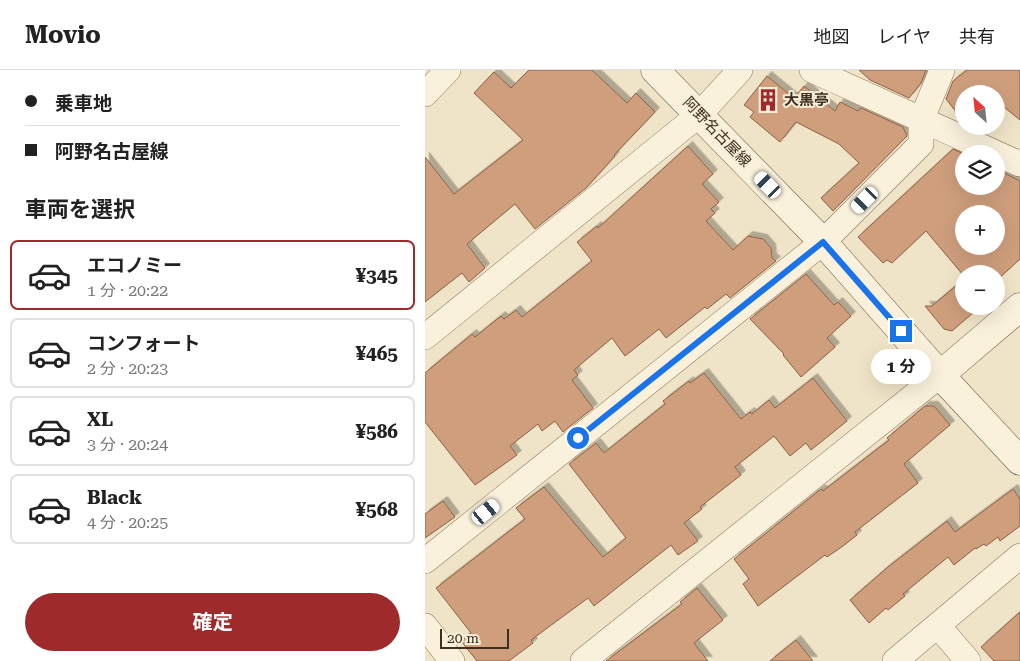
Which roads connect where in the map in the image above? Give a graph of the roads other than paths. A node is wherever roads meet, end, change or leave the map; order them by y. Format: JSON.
{"nodes":[{"id":1,"x":448,"y":70,"type":"edge"},
{"id":2,"x":655,"y":70,"type":"edge"},
{"id":3,"x":741,"y":70,"type":"edge"},
{"id":4,"x":812,"y":70,"type":"edge"},
{"id":5,"x":942,"y":70,"type":"edge"},
{"id":6,"x":425,"y":94,"type":"edge"},
{"id":7,"x":700,"y":114,"type":"junction"},
{"id":8,"x":921,"y":121,"type":"junction"},
{"id":9,"x":1017,"y":156,"type":"edge"},
{"id":10,"x":823,"y":242,"type":"junction"},
{"id":11,"x":1020,"y":307,"type":"edge"},
{"id":12,"x":425,"y":337,"type":"edge"},
{"id":13,"x":939,"y":375,"type":"junction"},
{"id":14,"x":1020,"y":461,"type":"edge"},
{"id":15,"x":1020,"y":556,"type":"edge"},
{"id":16,"x":425,"y":561,"type":"edge"},
{"id":17,"x":425,"y":626,"type":"edge"},
{"id":18,"x":938,"y":626,"type":"junction"},
{"id":19,"x":452,"y":661,"type":"edge"},
{"id":20,"x":583,"y":661,"type":"edge"},
{"id":21,"x":895,"y":661,"type":"edge"},
{"id":22,"x":968,"y":661,"type":"edge"}],
"edges":[{"from":1,"to":6,"type":"street"},
{"from":2,"to":7,"type":"main road","name":"阿野名古屋線"},
{"from":3,"to":7,"type":"street"},
{"from":4,"to":8,"type":"street"},
{"from":5,"to":8,"type":"street"},
{"from":7,"to":10,"type":"main road","name":"阿野名古屋線"},
{"from":7,"to":12,"type":"street"},
{"from":8,"to":9,"type":"street"},
{"from":8,"to":10,"type":"street"},
{"from":10,"to":13,"type":"main road","name":"阿野名古屋線"},
{"from":10,"to":16,"type":"street"},
{"from":11,"to":13,"type":"main road"},
{"from":13,"to":14,"type":"main road","name":"阿野名古屋線"},
{"from":13,"to":20,"type":"street"},
{"from":15,"to":18,"type":"street"},
{"from":17,"to":19,"type":"street"},
{"from":18,"to":21,"type":"street"},
{"from":18,"to":22,"type":"street"}]}
